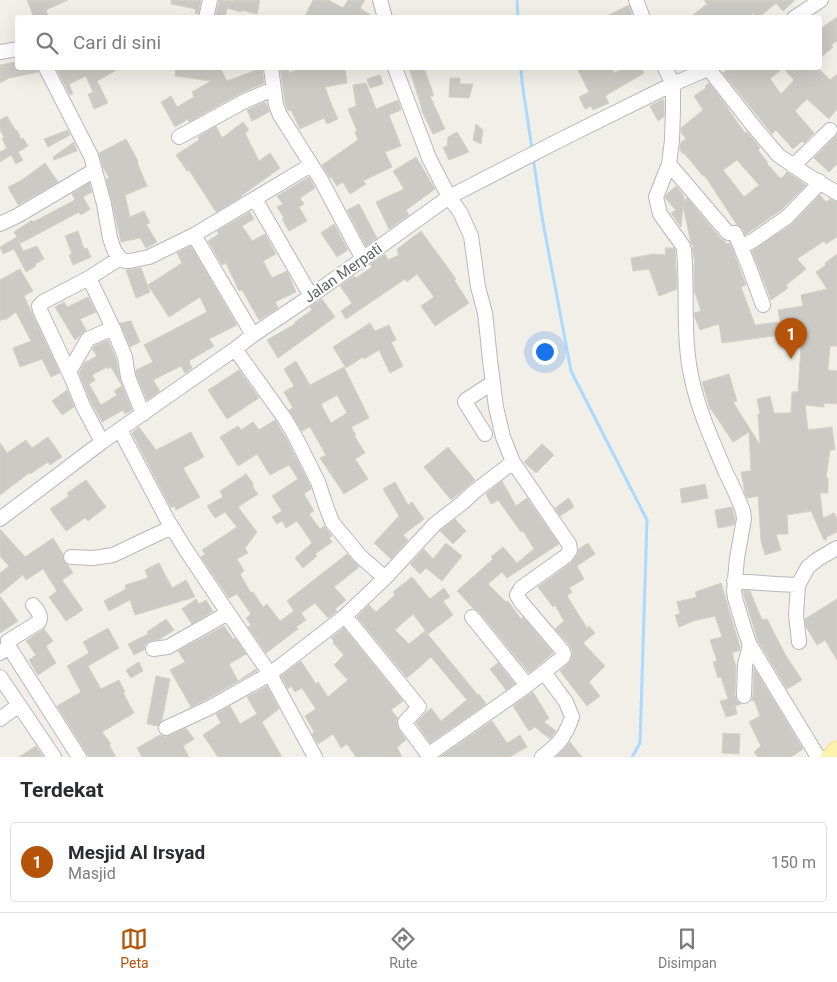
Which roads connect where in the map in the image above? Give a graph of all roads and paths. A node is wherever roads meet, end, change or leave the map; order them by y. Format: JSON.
{"nodes":[{"id":1,"x":210,"y":0,"type":"edge"},
{"id":2,"x":380,"y":0,"type":"edge"},
{"id":3,"x":636,"y":0,"type":"edge"},
{"id":4,"x":821,"y":0,"type":"edge"},
{"id":5,"x":207,"y":15,"type":"edge"},
{"id":6,"x":384,"y":15,"type":"edge"},
{"id":7,"x":642,"y":15,"type":"edge"},
{"id":8,"x":798,"y":15,"type":"edge"},
{"id":9,"x":15,"y":50,"type":"edge"},
{"id":10,"x":0,"y":52,"type":"edge"},
{"id":11,"x":47,"y":70,"type":"edge"},
{"id":12,"x":271,"y":70,"type":"edge"},
{"id":13,"x":395,"y":70,"type":"edge"},
{"id":14,"x":667,"y":70,"type":"edge"},
{"id":15,"x":704,"y":70,"type":"edge"},
{"id":16,"x":711,"y":70,"type":"edge"},
{"id":17,"x":673,"y":84,"type":"junction"},
{"id":18,"x":273,"y":90,"type":"junction"},
{"id":19,"x":830,"y":130,"type":"dead end"},
{"id":20,"x":179,"y":137,"type":"dead end"},
{"id":21,"x":669,"y":164,"type":"junction"},
{"id":22,"x":311,"y":165,"type":"junction"},
{"id":23,"x":793,"y":166,"type":"junction"},
{"id":24,"x":96,"y":170,"type":"junction"},
{"id":25,"x":819,"y":181,"type":"junction"},
{"id":26,"x":837,"y":192,"type":"edge"},
{"id":27,"x":449,"y":197,"type":"junction"},
{"id":28,"x":255,"y":199,"type":"junction"},
{"id":29,"x":0,"y":224,"type":"edge"},
{"id":30,"x":194,"y":235,"type":"junction"},
{"id":31,"x":741,"y":247,"type":"junction"},
{"id":32,"x":120,"y":258,"type":"junction"},
{"id":33,"x":363,"y":260,"type":"junction"},
{"id":34,"x":89,"y":278,"type":"junction"},
{"id":35,"x":311,"y":296,"type":"junction"},
{"id":36,"x":763,"y":305,"type":"dead end"},
{"id":37,"x":113,"y":328,"type":"junction"},
{"id":38,"x":253,"y":335,"type":"junction"},
{"id":39,"x":235,"y":349,"type":"junction"},
{"id":40,"x":69,"y":372,"type":"junction"},
{"id":41,"x":492,"y":383,"type":"junction"},
{"id":42,"x":143,"y":414,"type":"junction"},
{"id":43,"x":120,"y":430,"type":"junction"},
{"id":44,"x":484,"y":434,"type":"dead end"},
{"id":45,"x":102,"y":442,"type":"junction"},
{"id":46,"x":514,"y":462,"type":"junction"},
{"id":47,"x":1,"y":517,"type":"edge"},
{"id":48,"x":172,"y":527,"type":"junction"},
{"id":49,"x":837,"y":548,"type":"edge"},
{"id":50,"x":71,"y":556,"type":"dead end"},
{"id":51,"x":385,"y":578,"type":"junction"},
{"id":52,"x":734,"y":581,"type":"junction"},
{"id":53,"x":798,"y":585,"type":"junction"},
{"id":54,"x":33,"y":605,"type":"dead end"},
{"id":55,"x":228,"y":613,"type":"junction"},
{"id":56,"x":345,"y":616,"type":"junction"},
{"id":57,"x":472,"y":617,"type":"dead end"},
{"id":58,"x":799,"y":642,"type":"dead end"},
{"id":59,"x":750,"y":646,"type":"junction"},
{"id":60,"x":153,"y":649,"type":"dead end"},
{"id":61,"x":4,"y":650,"type":"edge"},
{"id":62,"x":544,"y":672,"type":"junction"},
{"id":63,"x":270,"y":674,"type":"junction"},
{"id":64,"x":0,"y":677,"type":"edge"},
{"id":65,"x":527,"y":685,"type":"junction"},
{"id":66,"x":744,"y":696,"type":"dead end"},
{"id":67,"x":19,"y":705,"type":"junction"},
{"id":68,"x":0,"y":719,"type":"edge"},
{"id":69,"x":166,"y":728,"type":"dead end"},
{"id":70,"x":837,"y":750,"type":"edge"},
{"id":71,"x":429,"y":756,"type":"edge"},
{"id":72,"x":54,"y":757,"type":"edge"},
{"id":73,"x":79,"y":757,"type":"edge"},
{"id":74,"x":316,"y":757,"type":"edge"},
{"id":75,"x":542,"y":757,"type":"edge"},
{"id":76,"x":818,"y":757,"type":"edge"},
{"id":77,"x":830,"y":757,"type":"edge"}],
"edges":[{"from":1,"to":5,"type":"street"},
{"from":2,"to":6,"type":"street"},
{"from":3,"to":7,"type":"street"},
{"from":4,"to":8,"type":"street"},
{"from":9,"to":10,"type":"street"},
{"from":11,"to":24,"type":"street"},
{"from":12,"to":18,"type":"street"},
{"from":13,"to":27,"type":"street"},
{"from":14,"to":17,"type":"street"},
{"from":15,"to":17,"type":"street","name":"Jalan Merpati"},
{"from":16,"to":23,"type":"street"},
{"from":17,"to":21,"type":"street"},
{"from":17,"to":27,"type":"street","name":"Jalan Merpati"},
{"from":18,"to":20,"type":"street"},
{"from":18,"to":22,"type":"street"},
{"from":19,"to":23,"type":"street"},
{"from":21,"to":31,"type":"street"},
{"from":21,"to":52,"type":"street"},
{"from":22,"to":28,"type":"street"},
{"from":22,"to":33,"type":"street"},
{"from":23,"to":25,"type":"street"},
{"from":24,"to":29,"type":"street"},
{"from":24,"to":32,"type":"street"},
{"from":25,"to":26,"type":"street"},
{"from":25,"to":31,"type":"street"},
{"from":27,"to":33,"type":"street","name":"Jalan Merpati"},
{"from":27,"to":41,"type":"street"},
{"from":28,"to":30,"type":"street"},
{"from":28,"to":35,"type":"street"},
{"from":30,"to":32,"type":"street"},
{"from":30,"to":38,"type":"street"},
{"from":31,"to":36,"type":"street"},
{"from":32,"to":34,"type":"street"},
{"from":33,"to":35,"type":"street","name":"Jalan Merpati"},
{"from":34,"to":37,"type":"street"},
{"from":34,"to":40,"type":"street"},
{"from":35,"to":38,"type":"street","name":"Jalan Merpati"},
{"from":37,"to":40,"type":"street"},
{"from":37,"to":42,"type":"street"},
{"from":38,"to":39,"type":"street","name":"Jalan Merpati"},
{"from":39,"to":42,"type":"street","name":"Jalan Merpati"},
{"from":39,"to":51,"type":"street"},
{"from":40,"to":45,"type":"street"},
{"from":41,"to":44,"type":"street"},
{"from":41,"to":46,"type":"street"},
{"from":42,"to":43,"type":"street","name":"Jalan Merpati"},
{"from":43,"to":45,"type":"street","name":"Jalan Merpati"},
{"from":43,"to":48,"type":"street"},
{"from":45,"to":47,"type":"street","name":"Jalan Merpati"},
{"from":46,"to":51,"type":"street"},
{"from":46,"to":62,"type":"street"},
{"from":48,"to":50,"type":"street"},
{"from":48,"to":55,"type":"street"},
{"from":49,"to":53,"type":"street"},
{"from":51,"to":56,"type":"street"},
{"from":52,"to":53,"type":"street"},
{"from":52,"to":59,"type":"street"},
{"from":53,"to":58,"type":"street"},
{"from":54,"to":61,"type":"street"},
{"from":55,"to":60,"type":"street"},
{"from":55,"to":63,"type":"street"},
{"from":56,"to":63,"type":"street"},
{"from":56,"to":71,"type":"street"},
{"from":57,"to":65,"type":"street"},
{"from":59,"to":66,"type":"street"},
{"from":59,"to":76,"type":"street"},
{"from":61,"to":73,"type":"street"},
{"from":62,"to":65,"type":"street"},
{"from":62,"to":75,"type":"street"},
{"from":63,"to":69,"type":"street"},
{"from":63,"to":74,"type":"street"},
{"from":64,"to":67,"type":"street"},
{"from":65,"to":71,"type":"street"},
{"from":67,"to":68,"type":"street"},
{"from":67,"to":72,"type":"street"},
{"from":70,"to":77,"type":"main road"}]}
